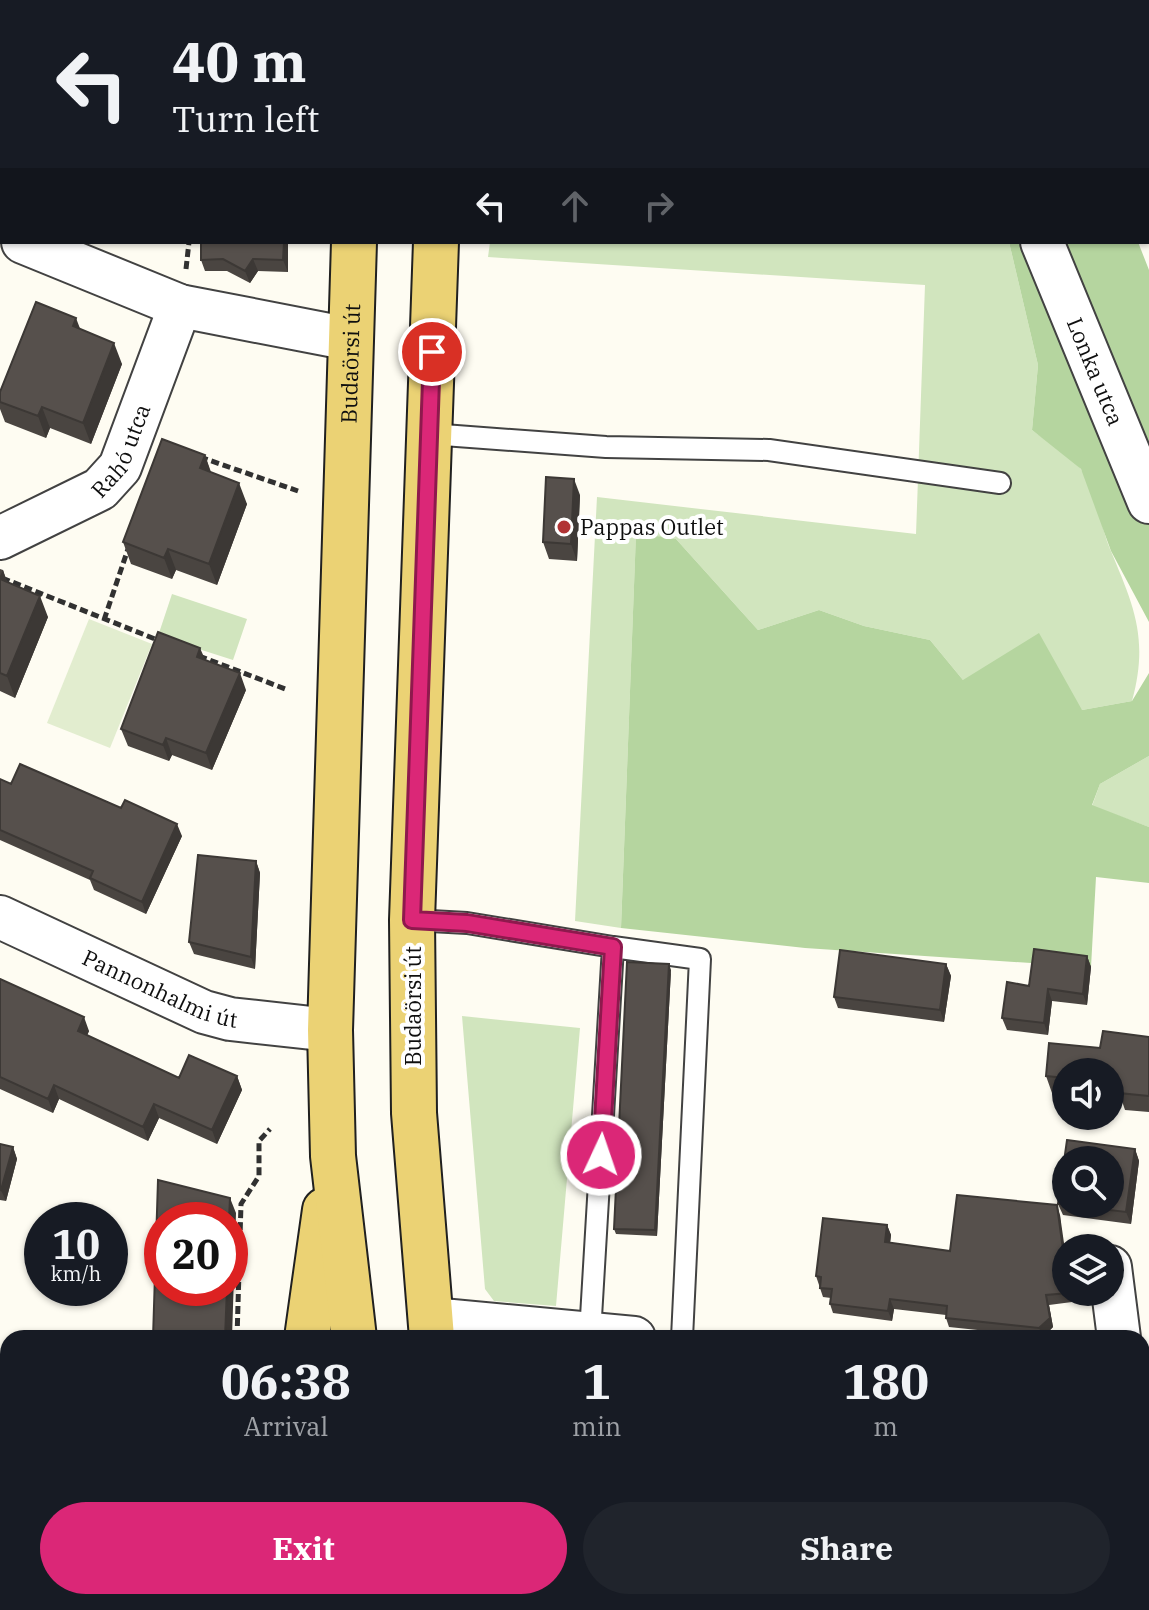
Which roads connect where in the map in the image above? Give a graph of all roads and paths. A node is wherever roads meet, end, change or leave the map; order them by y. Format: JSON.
{"nodes":[{"id":1,"x":30,"y":244,"type":"edge"},
{"id":2,"x":189,"y":244,"type":"edge"},
{"id":3,"x":354,"y":244,"type":"edge"},
{"id":4,"x":436,"y":244,"type":"edge"},
{"id":5,"x":1043,"y":244,"type":"edge"},
{"id":6,"x":184,"y":287,"type":"junction"},
{"id":7,"x":350,"y":339,"type":"junction"},
{"id":8,"x":430,"y":434,"type":"junction"},
{"id":9,"x":194,"y":455,"type":"edge"},
{"id":10,"x":1000,"y":483,"type":"dead end"},
{"id":11,"x":298,"y":491,"type":"dead end"},
{"id":12,"x":1149,"y":502,"type":"edge"},
{"id":13,"x":0,"y":538,"type":"edge"},
{"id":14,"x":129,"y":547,"type":"edge"},
{"id":15,"x":0,"y":577,"type":"edge"},
{"id":16,"x":104,"y":620,"type":"junction"},
{"id":17,"x":175,"y":647,"type":"edge"},
{"id":18,"x":189,"y":652,"type":"edge"},
{"id":19,"x":288,"y":690,"type":"dead end"},
{"id":20,"x":0,"y":917,"type":"edge"},
{"id":21,"x":412,"y":920,"type":"junction"},
{"id":22,"x":613,"y":947,"type":"junction"},
{"id":23,"x":330,"y":1030,"type":"junction"},
{"id":24,"x":270,"y":1129,"type":"dead end"},
{"id":25,"x":333,"y":1156,"type":"junction"},
{"id":26,"x":1115,"y":1306,"type":"edge"},
{"id":27,"x":431,"y":1328,"type":"edge"},
{"id":28,"x":237,"y":1330,"type":"edge"},
{"id":29,"x":308,"y":1330,"type":"edge"},
{"id":30,"x":353,"y":1330,"type":"edge"},
{"id":31,"x":484,"y":1330,"type":"edge"},
{"id":32,"x":590,"y":1330,"type":"edge"},
{"id":33,"x":682,"y":1330,"type":"edge"},
{"id":34,"x":1118,"y":1330,"type":"edge"}],
"edges":[{"from":1,"to":6,"type":"street"},
{"from":2,"to":6,"type":"path"},
{"from":3,"to":7,"type":"main road","name":"Budaörsi út"},
{"from":4,"to":8,"type":"main road","name":"Budaörsi út"},
{"from":5,"to":12,"type":"street","name":"Lonka utca"},
{"from":6,"to":7,"type":"street"},
{"from":6,"to":13,"type":"street","name":"Rahó utca"},
{"from":7,"to":23,"type":"main road","name":"Budaörsi út"},
{"from":8,"to":10,"type":"lane"},
{"from":8,"to":21,"type":"main road","name":"Budaörsi út"},
{"from":9,"to":11,"type":"path"},
{"from":14,"to":16,"type":"path"},
{"from":15,"to":16,"type":"path"},
{"from":16,"to":17,"type":"path"},
{"from":18,"to":19,"type":"path"},
{"from":20,"to":23,"type":"street","name":"Pannonhalmi út"},
{"from":21,"to":22,"type":"lane"},
{"from":21,"to":27,"type":"main road","name":"Budaörsi út"},
{"from":22,"to":32,"type":"lane"},
{"from":22,"to":33,"type":"lane"},
{"from":23,"to":25,"type":"main road","name":"Budaörsi út"},
{"from":24,"to":28,"type":"path"},
{"from":25,"to":29,"type":"main road","name":"Budaörsi út"},
{"from":25,"to":30,"type":"main road","name":"Budaörsi út"},
{"from":26,"to":34,"type":"street"},
{"from":27,"to":31,"type":"street"}]}
